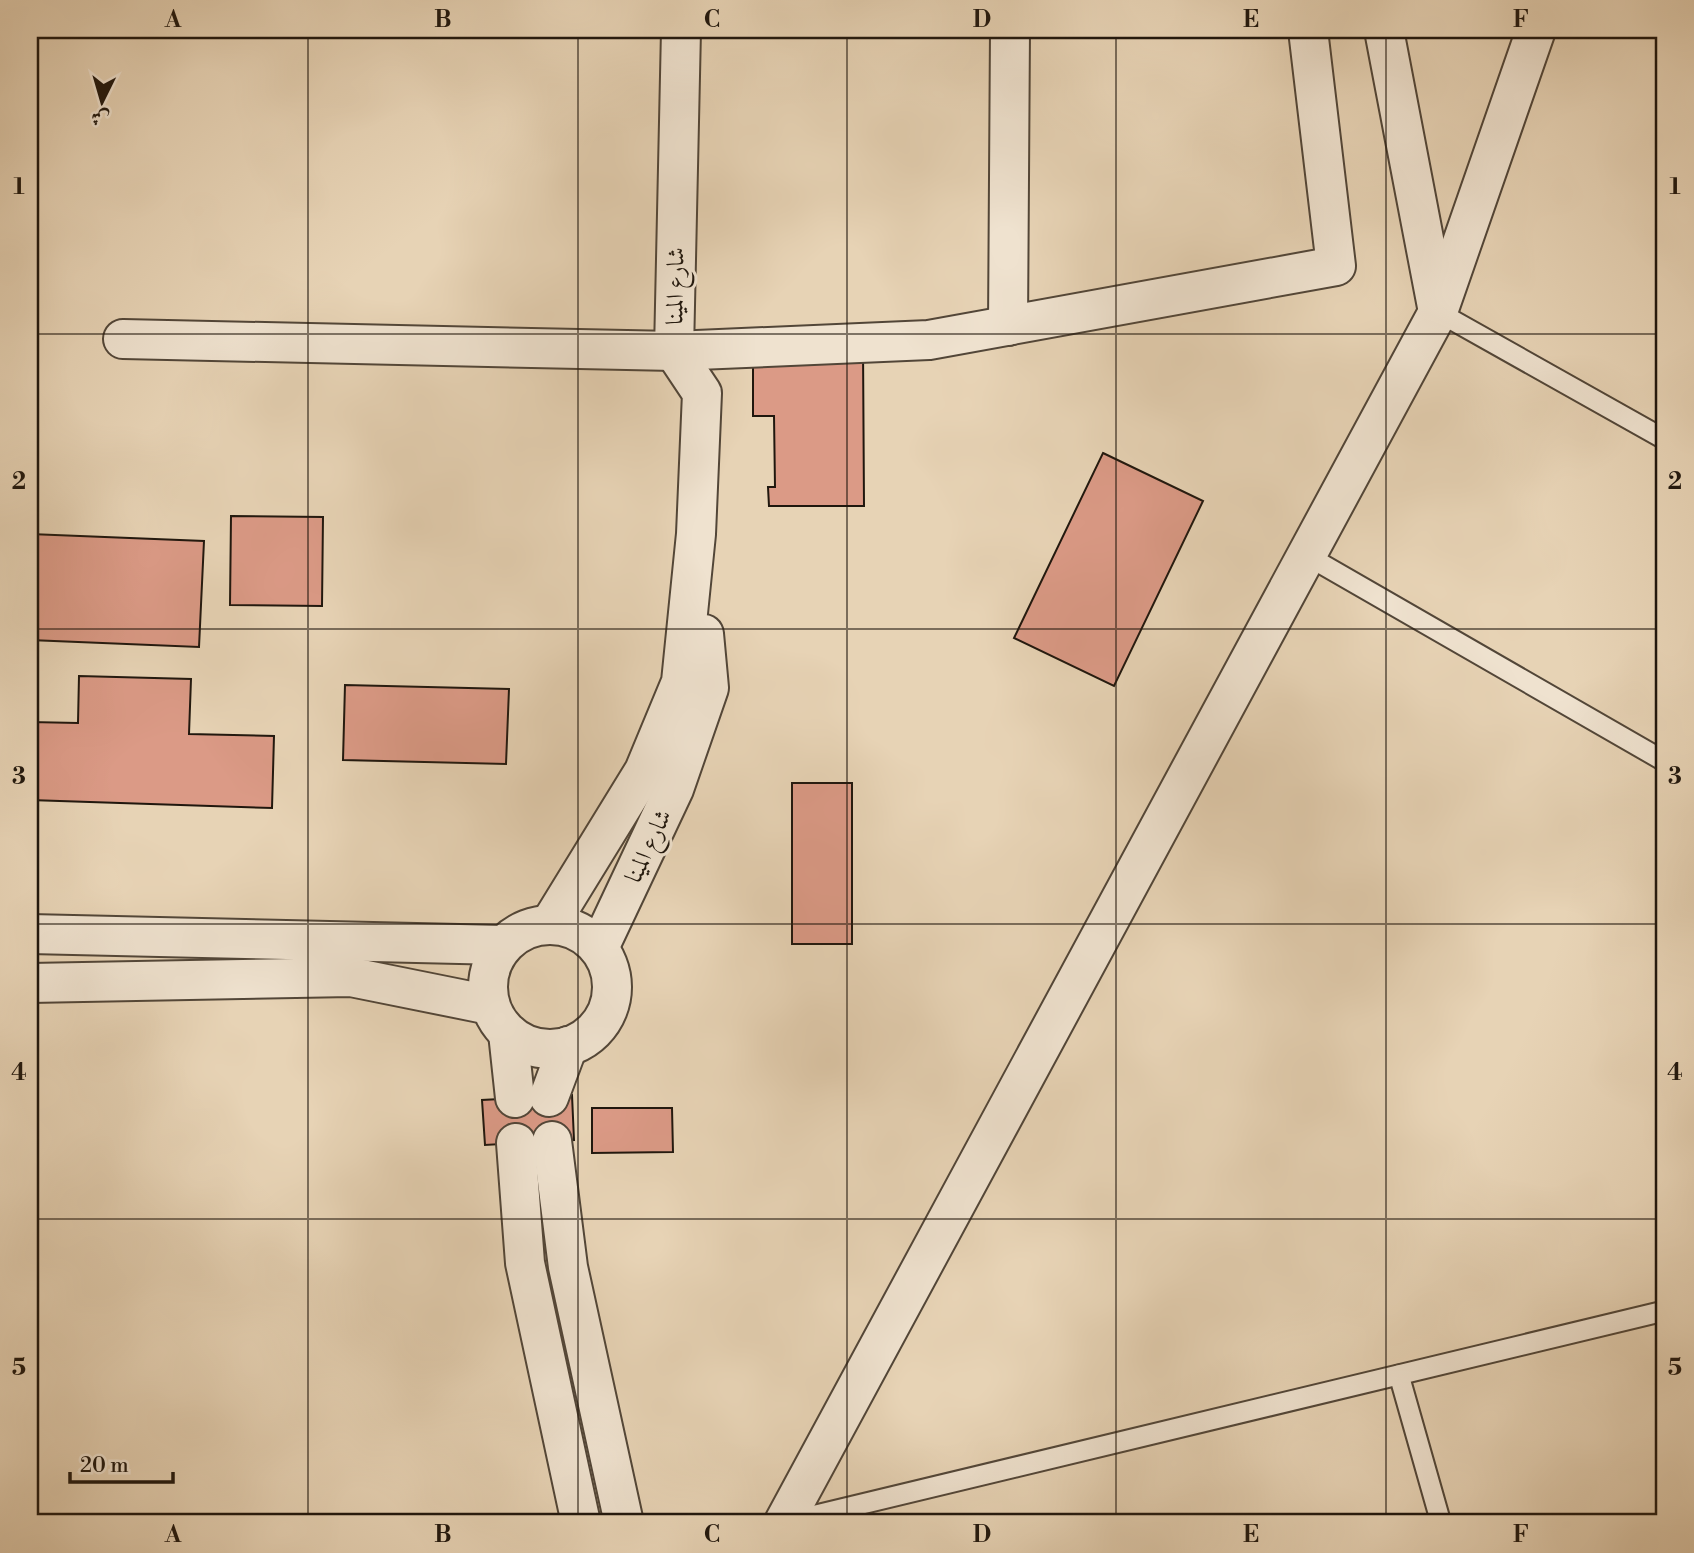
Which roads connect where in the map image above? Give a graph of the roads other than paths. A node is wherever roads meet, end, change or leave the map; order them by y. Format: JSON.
{"nodes":[{"id":1,"x":681,"y":30,"type":"edge"},
{"id":2,"x":1010,"y":30,"type":"edge"},
{"id":3,"x":1308,"y":30,"type":"edge"},
{"id":4,"x":1384,"y":30,"type":"edge"},
{"id":5,"x":1536,"y":30,"type":"edge"},
{"id":6,"x":1438,"y":312,"type":"junction"},
{"id":7,"x":1008,"y":326,"type":"junction"},
{"id":8,"x":123,"y":339,"type":"dead end"},
{"id":9,"x":674,"y":351,"type":"junction"},
{"id":10,"x":1664,"y":439,"type":"edge"},
{"id":11,"x":696,"y":534,"type":"junction"},
{"id":12,"x":1306,"y":555,"type":"junction"},
{"id":13,"x":1664,"y":761,"type":"edge"},
{"id":14,"x":550,"y":924,"type":"junction"},
{"id":15,"x":30,"y":934,"type":"edge"},
{"id":16,"x":503,"y":945,"type":"junction"},
{"id":17,"x":599,"y":948,"type":"junction"},
{"id":18,"x":30,"y":983,"type":"edge"},
{"id":19,"x":499,"y":1019,"type":"junction"},
{"id":20,"x":568,"y":1046,"type":"junction"},
{"id":21,"x":1664,"y":1311,"type":"edge"},
{"id":22,"x":1399,"y":1375,"type":"junction"},
{"id":23,"x":581,"y":1523,"type":"edge"},
{"id":24,"x":624,"y":1523,"type":"edge"},
{"id":25,"x":783,"y":1523,"type":"edge"},
{"id":26,"x":1441,"y":1523,"type":"edge"}],
"edges":[{"from":1,"to":9,"type":"street","name":"شارع المينا"},
{"from":2,"to":7,"type":"street"},
{"from":3,"to":7,"type":"street"},
{"from":4,"to":6,"type":"street"},
{"from":5,"to":6,"type":"street"},
{"from":6,"to":10,"type":"lane"},
{"from":6,"to":12,"type":"street"},
{"from":7,"to":9,"type":"street"},
{"from":8,"to":9,"type":"street"},
{"from":9,"to":11,"type":"street","name":"شارع المينا"},
{"from":11,"to":14,"type":"street","name":"شارع المينا"},
{"from":11,"to":17,"type":"street","name":"شارع المينا"},
{"from":12,"to":13,"type":"lane"},
{"from":12,"to":25,"type":"street"},
{"from":14,"to":16,"type":"street"},
{"from":14,"to":17,"type":"street"},
{"from":15,"to":16,"type":"street"},
{"from":16,"to":19,"type":"street"},
{"from":17,"to":20,"type":"street"},
{"from":18,"to":19,"type":"street"},
{"from":19,"to":20,"type":"street"},
{"from":19,"to":20,"type":"street"},
{"from":21,"to":22,"type":"lane"},
{"from":22,"to":25,"type":"lane"},
{"from":22,"to":26,"type":"lane"},
{"from":23,"to":24,"type":"street"}]}
